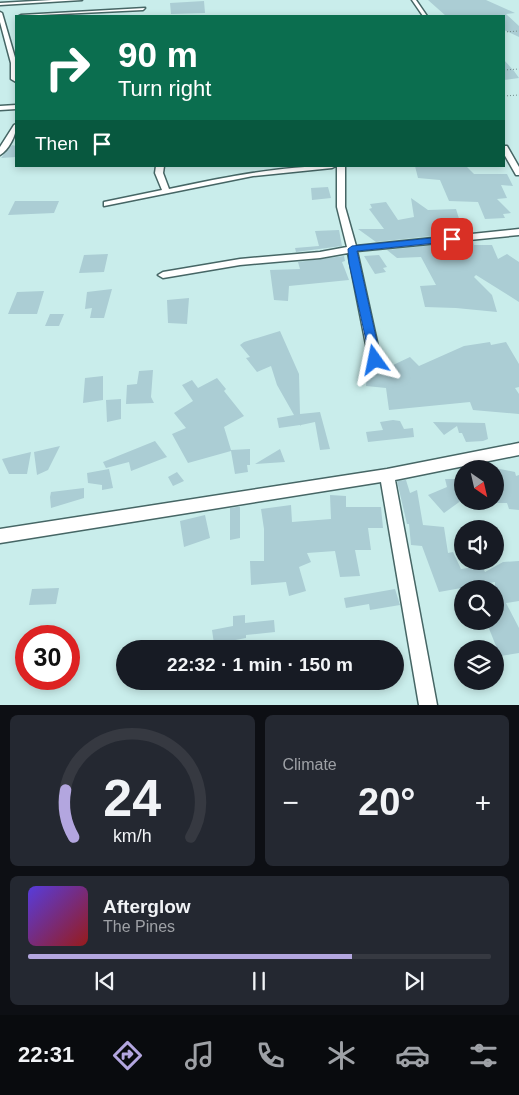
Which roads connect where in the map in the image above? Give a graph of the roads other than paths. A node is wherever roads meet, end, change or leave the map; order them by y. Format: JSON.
{"nodes":[{"id":1,"x":80,"y":0,"type":"edge"},
{"id":2,"x":414,"y":0,"type":"edge"},
{"id":3,"x":0,"y":4,"type":"edge"},
{"id":4,"x":143,"y":9,"type":"dead end"},
{"id":5,"x":1,"y":15,"type":"edge"},
{"id":6,"x":38,"y":15,"type":"edge"},
{"id":7,"x":424,"y":15,"type":"edge"},
{"id":8,"x":9,"y":17,"type":"dead end"},
{"id":9,"x":15,"y":80,"type":"edge"},
{"id":10,"x":15,"y":107,"type":"edge"},
{"id":11,"x":0,"y":108,"type":"edge"},
{"id":12,"x":15,"y":128,"type":"edge"},
{"id":13,"x":505,"y":152,"type":"edge"},
{"id":14,"x":0,"y":153,"type":"edge"},
{"id":15,"x":160,"y":167,"type":"edge"},
{"id":16,"x":322,"y":167,"type":"edge"},
{"id":17,"x":341,"y":167,"type":"edge"},
{"id":18,"x":519,"y":173,"type":"edge"},
{"id":19,"x":166,"y":191,"type":"junction"},
{"id":20,"x":107,"y":204,"type":"dead end"},
{"id":21,"x":519,"y":232,"type":"edge"},
{"id":22,"x":352,"y":249,"type":"junction"},
{"id":23,"x":163,"y":275,"type":"dead end"},
{"id":24,"x":375,"y":360,"type":"dead end"},
{"id":25,"x":519,"y":449,"type":"edge"},
{"id":26,"x":387,"y":474,"type":"junction"},
{"id":27,"x":0,"y":536,"type":"edge"},
{"id":28,"x":428,"y":705,"type":"edge"}],
"edges":[{"from":1,"to":3,"type":"street"},
{"from":2,"to":7,"type":"street"},
{"from":4,"to":6,"type":"street"},
{"from":5,"to":8,"type":"street"},
{"from":5,"to":9,"type":"street"},
{"from":10,"to":11,"type":"street"},
{"from":12,"to":14,"type":"street"},
{"from":13,"to":18,"type":"street"},
{"from":15,"to":19,"type":"street"},
{"from":16,"to":19,"type":"street"},
{"from":17,"to":22,"type":"street"},
{"from":19,"to":20,"type":"street"},
{"from":21,"to":22,"type":"street"},
{"from":22,"to":23,"type":"street"},
{"from":22,"to":24,"type":"street"},
{"from":25,"to":26,"type":"street"},
{"from":26,"to":27,"type":"street"},
{"from":26,"to":28,"type":"street"}]}
